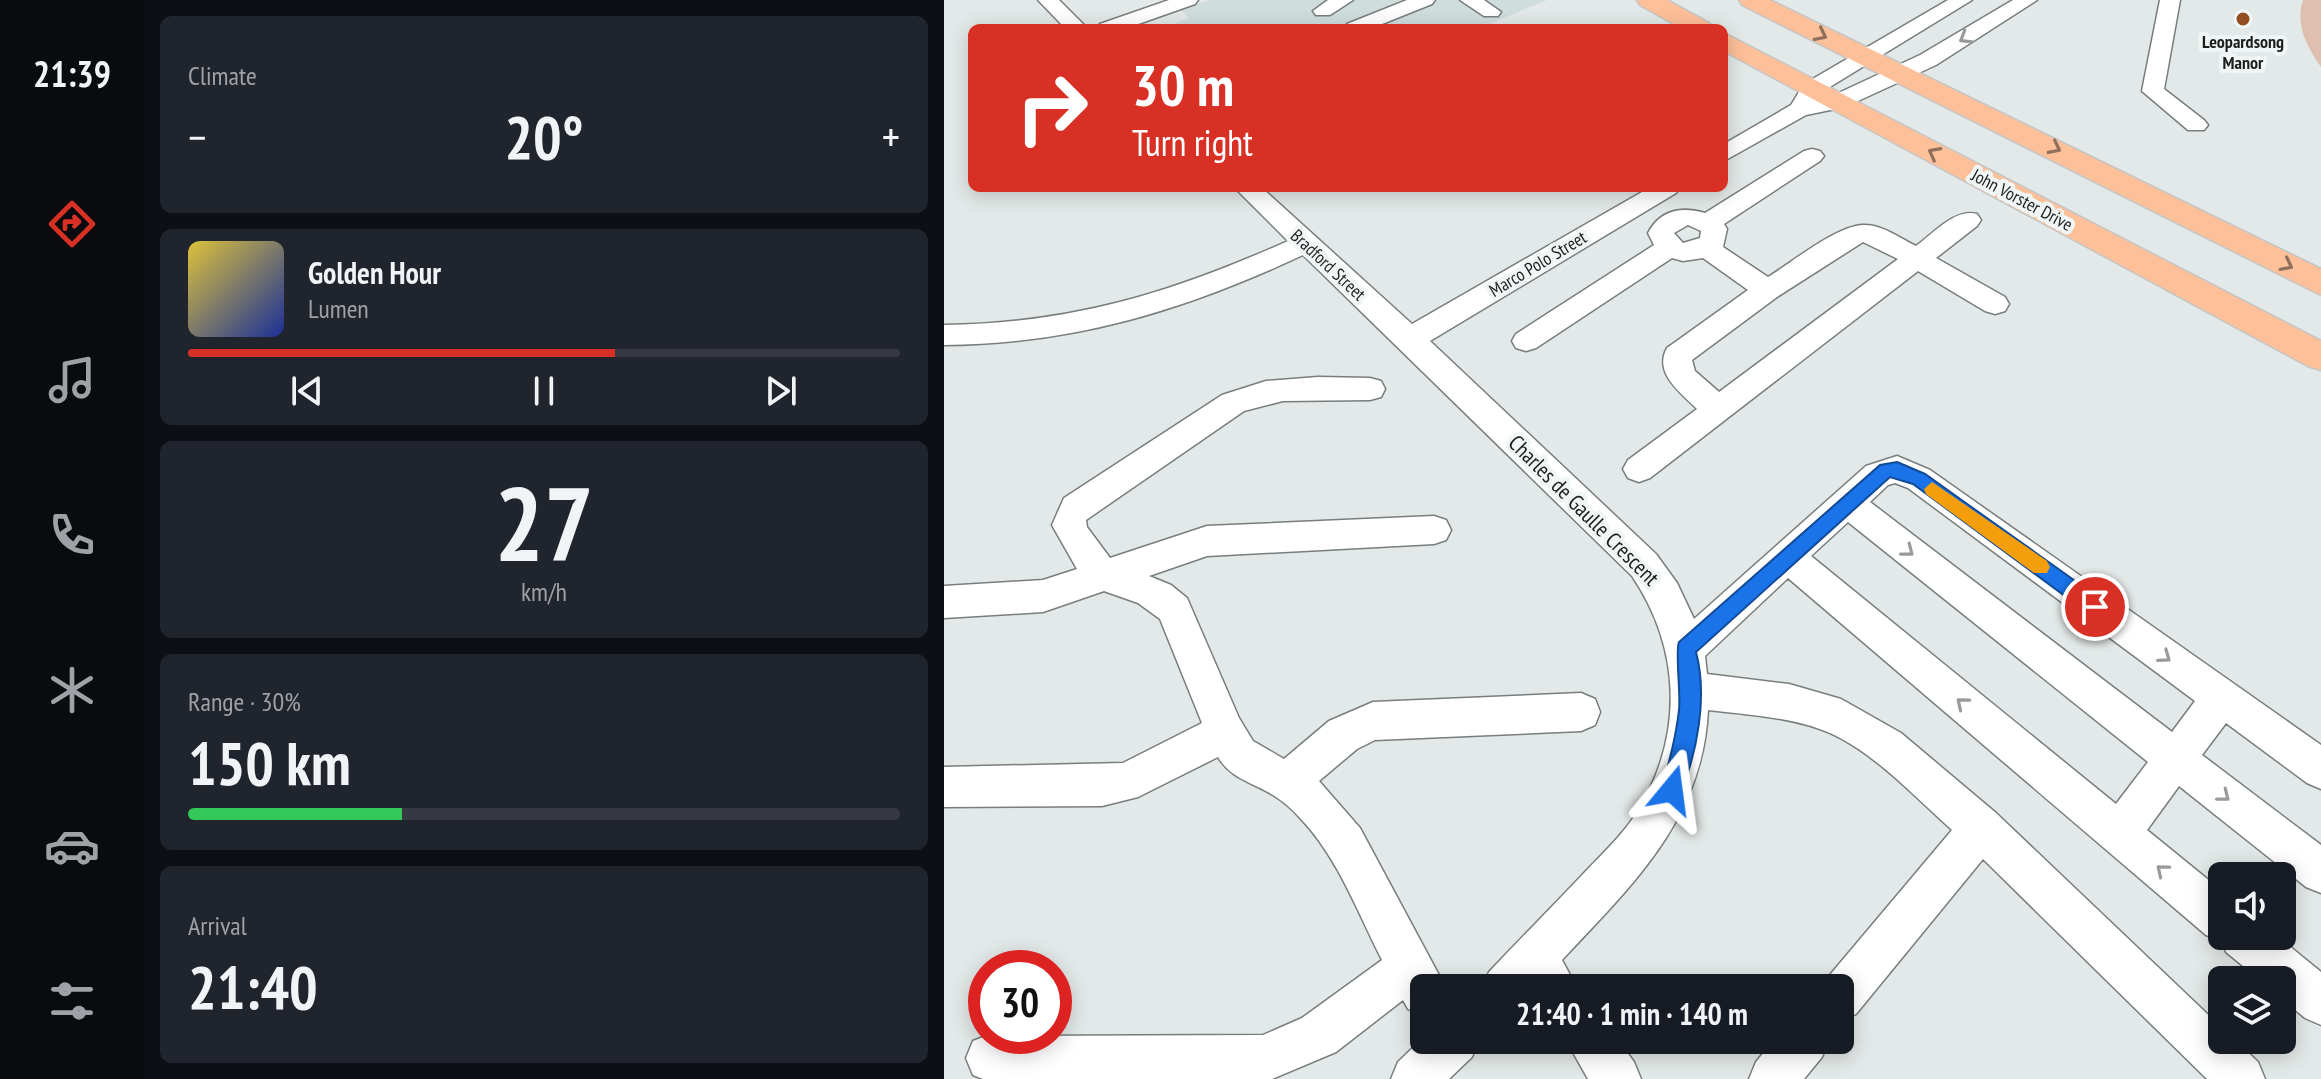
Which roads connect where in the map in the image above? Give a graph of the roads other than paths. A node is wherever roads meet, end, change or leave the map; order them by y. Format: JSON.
{"nodes":[{"id":1,"x":1048,"y":0,"type":"edge"},
{"id":2,"x":1188,"y":0,"type":"edge"},
{"id":3,"x":1343,"y":0,"type":"edge"},
{"id":4,"x":1425,"y":0,"type":"edge"},
{"id":5,"x":1470,"y":0,"type":"edge"},
{"id":6,"x":1649,"y":0,"type":"edge"},
{"id":7,"x":1751,"y":0,"type":"edge"},
{"id":8,"x":1962,"y":0,"type":"edge"},
{"id":9,"x":2027,"y":0,"type":"edge"},
{"id":10,"x":2170,"y":0,"type":"edge"},
{"id":11,"x":1323,"y":11,"type":"dead end"},
{"id":12,"x":1491,"y":12,"type":"dead end"},
{"id":13,"x":1073,"y":24,"type":"edge"},
{"id":14,"x":1119,"y":24,"type":"edge"},
{"id":15,"x":1364,"y":24,"type":"edge"},
{"id":16,"x":1693,"y":24,"type":"edge"},
{"id":17,"x":1728,"y":44,"type":"edge"},
{"id":18,"x":1865,"y":57,"type":"junction"},
{"id":19,"x":1901,"y":74,"type":"junction"},
{"id":20,"x":1816,"y":100,"type":"junction"},
{"id":21,"x":2196,"y":125,"type":"dead end"},
{"id":22,"x":1728,"y":152,"type":"edge"},
{"id":23,"x":1812,"y":156,"type":"dead end"},
{"id":24,"x":1251,"y":192,"type":"edge"},
{"id":25,"x":1660,"y":192,"type":"edge"},
{"id":26,"x":1640,"y":204,"type":"junction"},
{"id":27,"x":1968,"y":220,"type":"dead end"},
{"id":28,"x":1670,"y":234,"type":"junction"},
{"id":29,"x":1708,"y":236,"type":"junction"},
{"id":30,"x":1304,"y":244,"type":"junction"},
{"id":31,"x":1916,"y":258,"type":"junction"},
{"id":32,"x":2321,"y":283,"type":"edge"},
{"id":33,"x":1767,"y":290,"type":"junction"},
{"id":34,"x":1995,"y":304,"type":"dead end"},
{"id":35,"x":945,"y":336,"type":"edge"},
{"id":36,"x":1410,"y":339,"type":"junction"},
{"id":37,"x":1526,"y":341,"type":"dead end"},
{"id":38,"x":2321,"y":357,"type":"edge"},
{"id":39,"x":1370,"y":389,"type":"dead end"},
{"id":40,"x":1717,"y":409,"type":"junction"},
{"id":41,"x":1639,"y":469,"type":"dead end"},
{"id":42,"x":1847,"y":503,"type":"junction"},
{"id":43,"x":1434,"y":530,"type":"dead end"},
{"id":44,"x":1787,"y":557,"type":"junction"},
{"id":45,"x":1103,"y":575,"type":"junction"},
{"id":46,"x":944,"y":602,"type":"edge"},
{"id":47,"x":1686,"y":649,"type":"junction"},
{"id":48,"x":1690,"y":690,"type":"junction"},
{"id":49,"x":2221,"y":698,"type":"junction"},
{"id":50,"x":1581,"y":712,"type":"dead end"},
{"id":51,"x":1225,"y":732,"type":"junction"},
{"id":52,"x":2175,"y":759,"type":"junction"},
{"id":53,"x":2321,"y":769,"type":"edge"},
{"id":54,"x":1288,"y":781,"type":"junction"},
{"id":55,"x":944,"y":787,"type":"edge"},
{"id":56,"x":1981,"y":828,"type":"junction"},
{"id":57,"x":2119,"y":834,"type":"junction"},
{"id":58,"x":2321,"y":872,"type":"edge"},
{"id":59,"x":2208,"y":907,"type":"edge"},
{"id":60,"x":2259,"y":950,"type":"edge"},
{"id":61,"x":1414,"y":974,"type":"edge"},
{"id":62,"x":1534,"y":974,"type":"edge"},
{"id":63,"x":1854,"y":981,"type":"edge"},
{"id":64,"x":1410,"y":984,"type":"edge"},
{"id":65,"x":2321,"y":1002,"type":"edge"},
{"id":66,"x":1440,"y":1054,"type":"edge"},
{"id":67,"x":1600,"y":1054,"type":"edge"},
{"id":68,"x":1794,"y":1054,"type":"edge"},
{"id":69,"x":990,"y":1058,"type":"dead end"},
{"id":70,"x":1415,"y":1079,"type":"edge"},
{"id":71,"x":1617,"y":1079,"type":"edge"},
{"id":72,"x":1773,"y":1079,"type":"edge"},
{"id":73,"x":2241,"y":1079,"type":"edge"}],
"edges":[{"from":1,"to":13,"type":"street"},
{"from":2,"to":14,"type":"street"},
{"from":3,"to":11,"type":"street"},
{"from":4,"to":15,"type":"street"},
{"from":5,"to":12,"type":"street"},
{"from":6,"to":16,"type":"main road"},
{"from":7,"to":18,"type":"main road","one_way":true},
{"from":8,"to":18,"type":"street"},
{"from":9,"to":19,"type":"street","one_way":true},
{"from":10,"to":21,"type":"street"},
{"from":17,"to":20,"type":"main road","name":"John Vorster Drive"},
{"from":18,"to":19,"type":"main road"},
{"from":18,"to":20,"type":"street"},
{"from":19,"to":20,"type":"street"},
{"from":19,"to":32,"type":"main road","one_way":true},
{"from":20,"to":22,"type":"street"},
{"from":38,"to":20,"type":"main road","name":"John Vorster Drive","one_way":true},
{"from":23,"to":29,"type":"street"},
{"from":24,"to":30,"type":"street","name":"Bradford Street"},
{"from":25,"to":26,"type":"street","name":"Marco Polo Street"},
{"from":26,"to":28,"type":"street"},
{"from":26,"to":36,"type":"street","name":"Marco Polo Street"},
{"from":27,"to":31,"type":"street"},
{"from":28,"to":29,"type":"street"},
{"from":28,"to":37,"type":"street"},
{"from":29,"to":33,"type":"street"},
{"from":30,"to":35,"type":"street"},
{"from":30,"to":36,"type":"street","name":"Bradford Street"},
{"from":31,"to":33,"type":"street"},
{"from":31,"to":34,"type":"street"},
{"from":31,"to":40,"type":"street"},
{"from":33,"to":40,"type":"street"},
{"from":36,"to":47,"type":"street","name":"Charles de Gaulle Crescent"},
{"from":39,"to":45,"type":"street"},
{"from":40,"to":41,"type":"street"},
{"from":42,"to":44,"type":"street"},
{"from":42,"to":49,"type":"street","one_way":true},
{"from":42,"to":52,"type":"street","one_way":true},
{"from":43,"to":45,"type":"street"},
{"from":44,"to":47,"type":"street"},
{"from":57,"to":44,"type":"street","one_way":true},
{"from":45,"to":46,"type":"street"},
{"from":45,"to":51,"type":"street"},
{"from":47,"to":48,"type":"street","name":"Charles de Gaulle Crescent"},
{"from":48,"to":56,"type":"street"},
{"from":48,"to":62,"type":"street","name":"Charles de Gaulle Crescent"},
{"from":49,"to":52,"type":"street"},
{"from":49,"to":53,"type":"street"},
{"from":50,"to":54,"type":"street"},
{"from":51,"to":54,"type":"street"},
{"from":51,"to":55,"type":"street"},
{"from":52,"to":57,"type":"street"},
{"from":52,"to":58,"type":"street","one_way":true},
{"from":54,"to":61,"type":"street"},
{"from":56,"to":63,"type":"street"},
{"from":56,"to":73,"type":"street"},
{"from":59,"to":57,"type":"street","one_way":true},
{"from":60,"to":65,"type":"street"},
{"from":64,"to":69,"type":"street"},
{"from":66,"to":70,"type":"street"},
{"from":67,"to":71,"type":"street"},
{"from":68,"to":72,"type":"street"}]}
